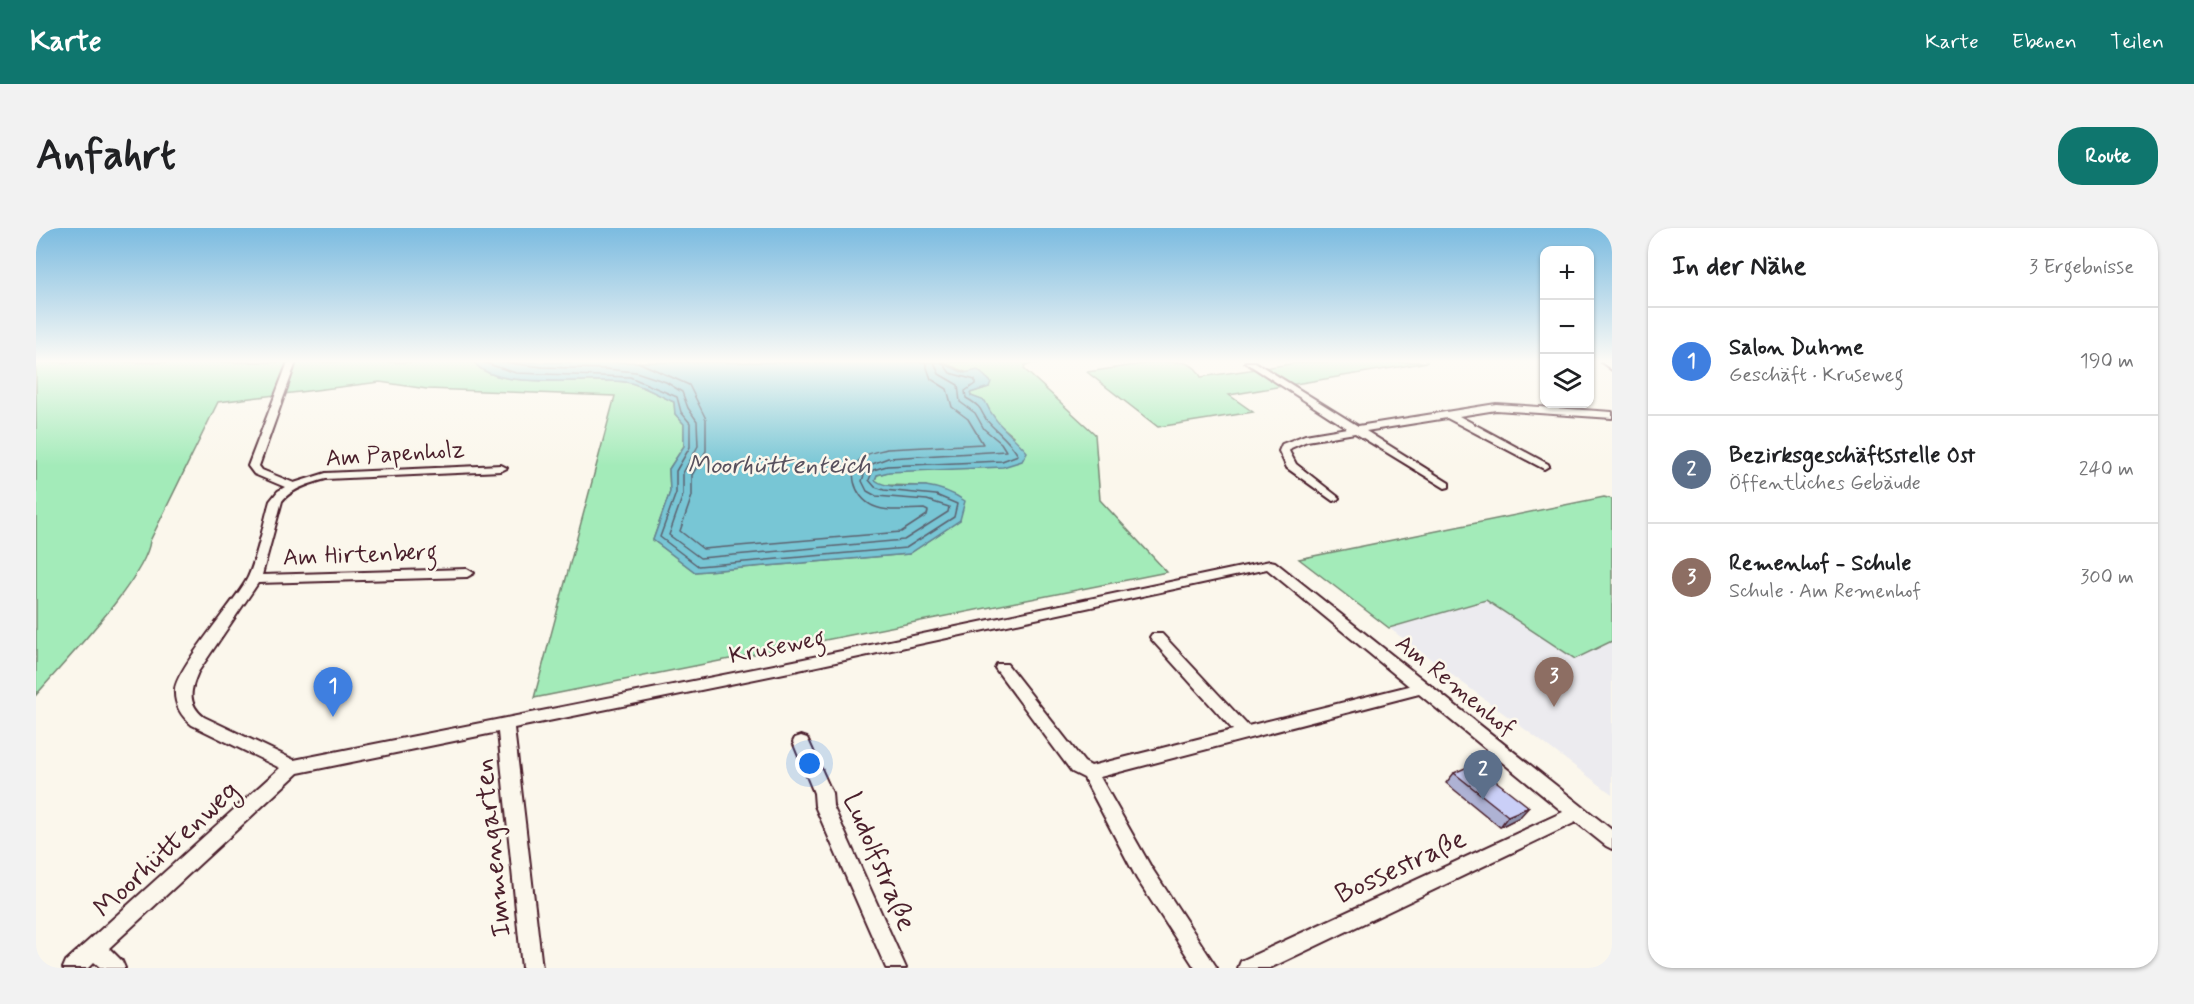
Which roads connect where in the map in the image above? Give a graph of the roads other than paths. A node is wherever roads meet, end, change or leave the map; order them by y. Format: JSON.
{"nodes":[{"id":1,"x":279,"y":397,"type":"edge"},
{"id":2,"x":1303,"y":397,"type":"edge"},
{"id":3,"x":1449,"y":415,"type":"junction"},
{"id":4,"x":1610,"y":416,"type":"edge"},
{"id":5,"x":1356,"y":430,"type":"junction"},
{"id":6,"x":1544,"y":466,"type":"dead end"},
{"id":7,"x":501,"y":468,"type":"dead end"},
{"id":8,"x":1445,"y":485,"type":"dead end"},
{"id":9,"x":292,"y":486,"type":"junction"},
{"id":10,"x":1333,"y":498,"type":"dead end"},
{"id":11,"x":1270,"y":565,"type":"joint"},
{"id":12,"x":467,"y":573,"type":"dead end"},
{"id":13,"x":254,"y":579,"type":"junction"},
{"id":14,"x":1158,"y":637,"type":"dead end"},
{"id":15,"x":1002,"y":668,"type":"dead end"},
{"id":16,"x":1421,"y":688,"type":"junction"},
{"id":17,"x":505,"y":723,"type":"junction"},
{"id":18,"x":1244,"y":732,"type":"junction"},
{"id":19,"x":801,"y":742,"type":"dead end"},
{"id":20,"x":292,"y":766,"type":"junction"},
{"id":21,"x":1090,"y":773,"type":"junction"},
{"id":22,"x":1577,"y":813,"type":"junction"},
{"id":23,"x":1612,"y":841,"type":"edge"},
{"id":24,"x":95,"y":949,"type":"junction"},
{"id":25,"x":74,"y":968,"type":"edge"},
{"id":26,"x":115,"y":968,"type":"edge"},
{"id":27,"x":532,"y":968,"type":"edge"},
{"id":28,"x":897,"y":968,"type":"edge"},
{"id":29,"x":1207,"y":968,"type":"edge"},
{"id":30,"x":1248,"y":968,"type":"edge"}],
"edges":[{"from":1,"to":9,"type":"street"},
{"from":2,"to":5,"type":"street"},
{"from":3,"to":4,"type":"street"},
{"from":3,"to":5,"type":"street"},
{"from":3,"to":6,"type":"street"},
{"from":5,"to":8,"type":"street"},
{"from":5,"to":10,"type":"street"},
{"from":7,"to":9,"type":"street","name":"Am Papenholz"},
{"from":9,"to":13,"type":"street"},
{"from":11,"to":16,"type":"street","name":"Am Remenhof"},
{"from":11,"to":17,"type":"street","name":"Kruseweg"},
{"from":12,"to":13,"type":"street","name":"Am Hirtenberg"},
{"from":13,"to":20,"type":"street"},
{"from":14,"to":18,"type":"street"},
{"from":15,"to":21,"type":"street"},
{"from":16,"to":18,"type":"street"},
{"from":16,"to":22,"type":"street","name":"Am Remenhof"},
{"from":17,"to":20,"type":"street","name":"Kruseweg"},
{"from":17,"to":27,"type":"street","name":"Immengarten"},
{"from":18,"to":21,"type":"street"},
{"from":19,"to":28,"type":"street","name":"Ludolfstraße"},
{"from":20,"to":24,"type":"street","name":"Moorhüttenweg"},
{"from":21,"to":29,"type":"street"},
{"from":22,"to":23,"type":"street","name":"Am Remenhof"},
{"from":22,"to":30,"type":"street","name":"Bossestraße"},
{"from":24,"to":25,"type":"street","name":"Moorhüttenweg"},
{"from":24,"to":26,"type":"street"}]}
